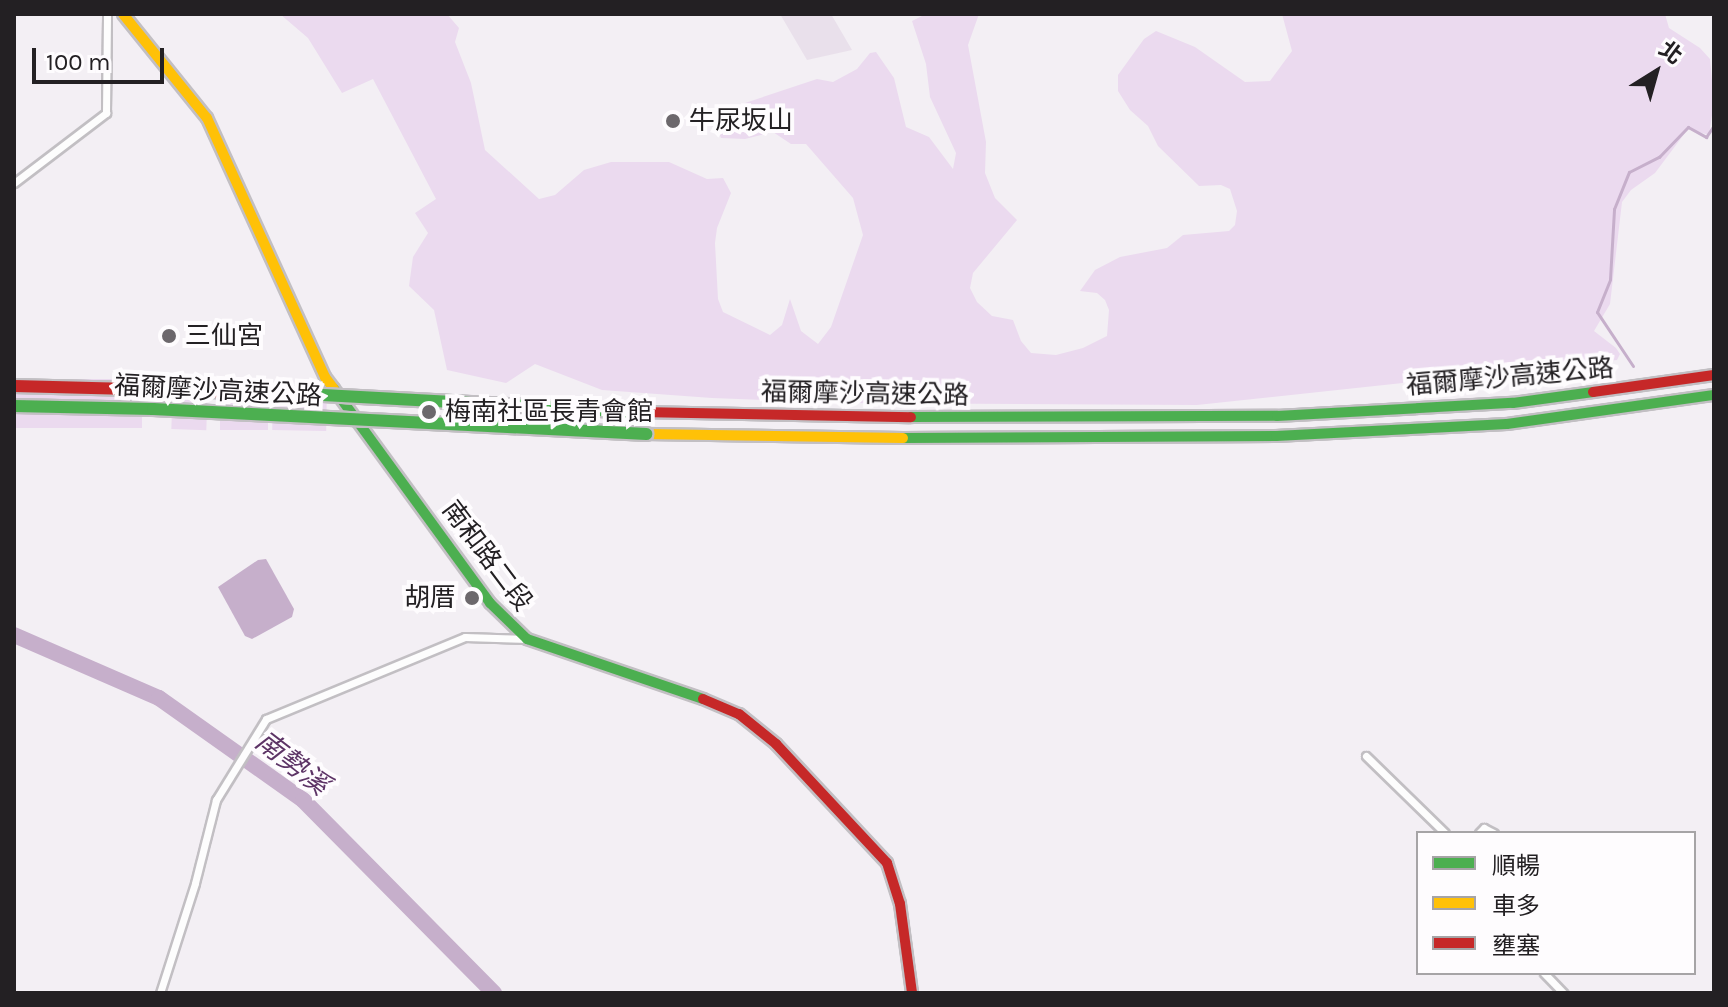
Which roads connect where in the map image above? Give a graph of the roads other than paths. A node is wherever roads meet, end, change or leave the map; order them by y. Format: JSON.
{"nodes":[{"id":1,"x":107,"y":14,"type":"edge"},
{"id":2,"x":123,"y":14,"type":"edge"},
{"id":3,"x":14,"y":183,"type":"edge"},
{"id":4,"x":1714,"y":375,"type":"edge"},
{"id":5,"x":14,"y":386,"type":"edge"},
{"id":6,"x":1714,"y":395,"type":"edge"},
{"id":7,"x":14,"y":406,"type":"edge"},
{"id":8,"x":527,"y":639,"type":"junction"},
{"id":9,"x":1366,"y":756,"type":"dead end"},
{"id":10,"x":1443,"y":831,"type":"edge"},
{"id":11,"x":1546,"y":975,"type":"edge"},
{"id":12,"x":160,"y":993,"type":"edge"},
{"id":13,"x":912,"y":993,"type":"edge"},
{"id":14,"x":1563,"y":993,"type":"edge"}],
"edges":[{"from":1,"to":3,"type":"street"},
{"from":2,"to":8,"type":"main road","name":"南和路二段"},
{"from":4,"to":5,"type":"main road","name":"福爾摩沙高速公路","bridge":true},
{"from":6,"to":7,"type":"main road","name":"福爾摩沙高速公路","bridge":true},
{"from":8,"to":12,"type":"street"},
{"from":8,"to":13,"type":"main road","name":"南和路二段"},
{"from":9,"to":10,"type":"street"},
{"from":11,"to":14,"type":"street"}]}
